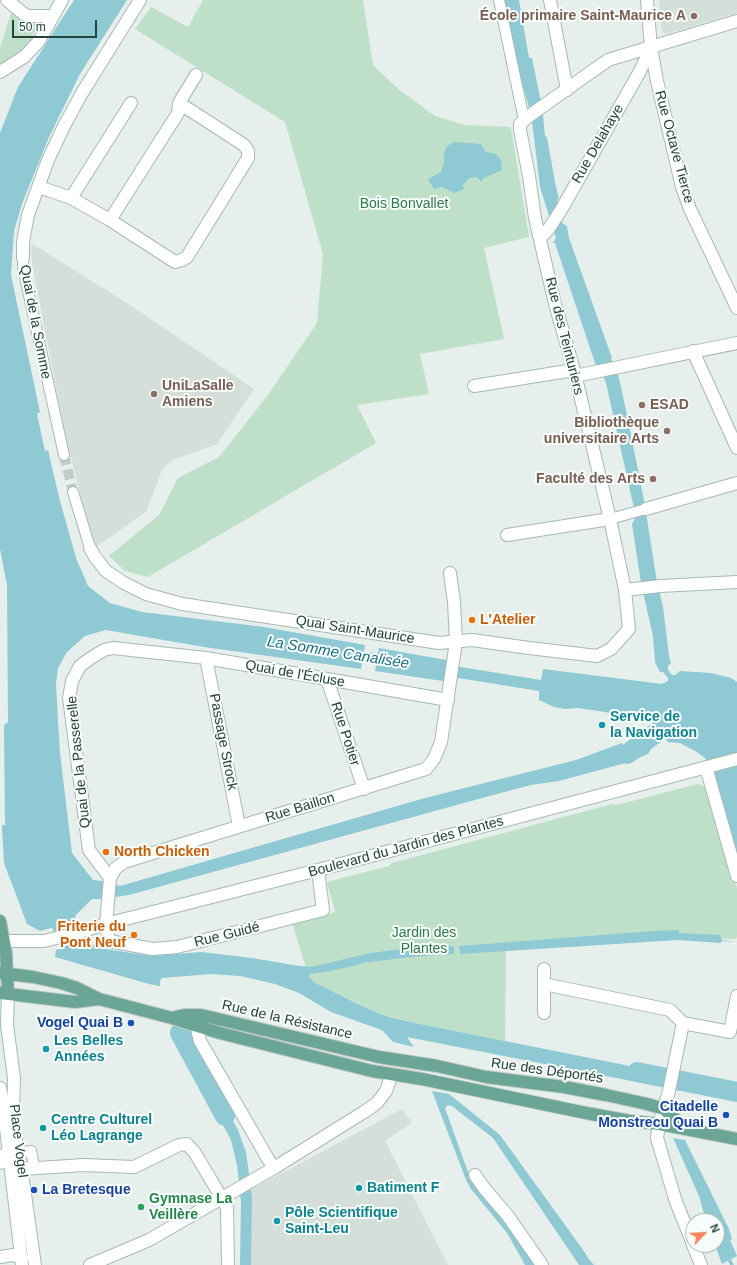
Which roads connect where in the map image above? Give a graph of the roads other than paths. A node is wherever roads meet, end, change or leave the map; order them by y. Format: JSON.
{"nodes":[{"id":1,"x":8,"y":0,"type":"edge"},
{"id":2,"x":62,"y":0,"type":"edge"},
{"id":3,"x":140,"y":0,"type":"edge"},
{"id":4,"x":499,"y":0,"type":"edge"},
{"id":5,"x":550,"y":0,"type":"edge"},
{"id":6,"x":647,"y":0,"type":"edge"},
{"id":7,"x":52,"y":16,"type":"junction"},
{"id":8,"x":737,"y":21,"type":"edge"},
{"id":9,"x":651,"y":48,"type":"junction"},
{"id":10,"x":0,"y":72,"type":"edge"},
{"id":11,"x":196,"y":75,"type":"dead end"},
{"id":12,"x":567,"y":90,"type":"junction"},
{"id":13,"x":131,"y":103,"type":"dead end"},
{"id":14,"x":179,"y":103,"type":"junction"},
{"id":15,"x":527,"y":118,"type":"junction"},
{"id":16,"x":39,"y":187,"type":"junction"},
{"id":17,"x":70,"y":198,"type":"junction"},
{"id":18,"x":110,"y":220,"type":"junction"},
{"id":19,"x":544,"y":234,"type":"junction"},
{"id":20,"x":22,"y":258,"type":"joint"},
{"id":21,"x":737,"y":308,"type":"edge"},
{"id":22,"x":737,"y":343,"type":"edge"},
{"id":23,"x":693,"y":351,"type":"junction"},
{"id":24,"x":574,"y":373,"type":"junction"},
{"id":25,"x":474,"y":386,"type":"dead end"},
{"id":26,"x":737,"y":448,"type":"edge"},
{"id":27,"x":64,"y":455,"type":"tunnel mouth"},
{"id":28,"x":737,"y":483,"type":"edge"},
{"id":29,"x":73,"y":492,"type":"tunnel mouth"},
{"id":30,"x":646,"y":509,"type":"joint"},
{"id":31,"x":610,"y":519,"type":"junction"},
{"id":32,"x":507,"y":535,"type":"dead end"},
{"id":33,"x":90,"y":548,"type":"joint"},
{"id":34,"x":450,"y":573,"type":"dead end"},
{"id":35,"x":737,"y":582,"type":"edge"},
{"id":36,"x":625,"y":590,"type":"junction"},
{"id":37,"x":629,"y":629,"type":"joint"},
{"id":38,"x":455,"y":647,"type":"junction"},
{"id":39,"x":124,"y":649,"type":"joint"},
{"id":40,"x":206,"y":658,"type":"junction"},
{"id":41,"x":327,"y":679,"type":"junction"},
{"id":42,"x":448,"y":700,"type":"junction"},
{"id":43,"x":737,"y":759,"type":"edge"},
{"id":44,"x":706,"y":767,"type":"junction"},
{"id":45,"x":364,"y":789,"type":"junction"},
{"id":46,"x":239,"y":826,"type":"junction"},
{"id":47,"x":318,"y":870,"type":"junction"},
{"id":48,"x":737,"y":876,"type":"edge"},
{"id":49,"x":110,"y":878,"type":"junction"},
{"id":50,"x":0,"y":921,"type":"edge"},
{"id":51,"x":106,"y":924,"type":"junction"},
{"id":52,"x":2,"y":941,"type":"edge"},
{"id":53,"x":544,"y":969,"type":"dead end"},
{"id":54,"x":4,"y":974,"type":"edge"},
{"id":55,"x":544,"y":984,"type":"junction"},
{"id":56,"x":4,"y":993,"type":"edge"},
{"id":57,"x":737,"y":996,"type":"edge"},
{"id":58,"x":99,"y":999,"type":"junction"},
{"id":59,"x":544,"y":1013,"type":"dead end"},
{"id":60,"x":172,"y":1018,"type":"junction"},
{"id":61,"x":683,"y":1023,"type":"junction"},
{"id":62,"x":200,"y":1027,"type":"junction"},
{"id":63,"x":395,"y":1060,"type":"joint"},
{"id":64,"x":392,"y":1074,"type":"junction"},
{"id":65,"x":0,"y":1088,"type":"edge"},
{"id":66,"x":664,"y":1109,"type":"junction"},
{"id":67,"x":659,"y":1124,"type":"junction"},
{"id":68,"x":686,"y":1129,"type":"junction"},
{"id":69,"x":737,"y":1139,"type":"edge"},
{"id":70,"x":14,"y":1153,"type":"junction"},
{"id":71,"x":0,"y":1164,"type":"edge"},
{"id":72,"x":28,"y":1168,"type":"junction"},
{"id":73,"x":274,"y":1168,"type":"junction"},
{"id":74,"x":475,"y":1175,"type":"dead end"},
{"id":75,"x":221,"y":1197,"type":"junction"},
{"id":76,"x":685,"y":1225,"type":"edge"},
{"id":77,"x":696,"y":1253,"type":"edge"},
{"id":78,"x":0,"y":1257,"type":"edge"},
{"id":79,"x":22,"y":1261,"type":"edge"},
{"id":80,"x":35,"y":1265,"type":"edge"},
{"id":81,"x":90,"y":1265,"type":"edge"},
{"id":82,"x":228,"y":1265,"type":"edge"},
{"id":83,"x":542,"y":1265,"type":"edge"},
{"id":84,"x":701,"y":1265,"type":"edge"}],
"edges":[{"from":1,"to":7,"type":"street"},
{"from":2,"to":7,"type":"street"},
{"from":3,"to":16,"type":"street","name":"Quai de la Somme"},
{"from":4,"to":15,"type":"street"},
{"from":5,"to":12,"type":"street"},
{"from":6,"to":9,"type":"street","name":"Rue Octave Tierce"},
{"from":7,"to":10,"type":"street"},
{"from":8,"to":9,"type":"street"},
{"from":9,"to":12,"type":"street"},
{"from":9,"to":19,"type":"street","name":"Rue Delahaye"},
{"from":9,"to":21,"type":"street","name":"Rue Octave Tierce"},
{"from":11,"to":14,"type":"street"},
{"from":12,"to":15,"type":"street"},
{"from":13,"to":17,"type":"street"},
{"from":14,"to":18,"type":"street"},
{"from":14,"to":18,"type":"street"},
{"from":15,"to":19,"type":"street","name":"Rue des Teinturiers"},
{"from":16,"to":17,"type":"street"},
{"from":16,"to":20,"type":"street","name":"Quai de la Somme"},
{"from":17,"to":18,"type":"street"},
{"from":19,"to":24,"type":"street","name":"Rue des Teinturiers"},
{"from":20,"to":27,"type":"street","name":"Quai de la Somme"},
{"from":22,"to":23,"type":"street"},
{"from":23,"to":24,"type":"street"},
{"from":23,"to":26,"type":"street"},
{"from":24,"to":25,"type":"street"},
{"from":24,"to":31,"type":"street","name":"Rue des Teinturiers"},
{"from":28,"to":30,"type":"street"},
{"from":29,"to":33,"type":"street"},
{"from":30,"to":31,"type":"street"},
{"from":31,"to":32,"type":"street"},
{"from":31,"to":36,"type":"street","name":"Rue des Teinturiers"},
{"from":33,"to":38,"type":"street","name":"Quai Saint-Maurice"},
{"from":34,"to":38,"type":"street"},
{"from":35,"to":36,"type":"street"},
{"from":36,"to":37,"type":"street","name":"Rue des Teinturiers"},
{"from":37,"to":38,"type":"street","name":"Quai Saint-Maurice"},
{"from":38,"to":42,"type":"street"},
{"from":39,"to":40,"type":"street","name":"Quai de l'Écluse"},
{"from":39,"to":49,"type":"street","name":"Quai de la Passerelle"},
{"from":40,"to":41,"type":"street","name":"Quai de l'Écluse"},
{"from":40,"to":46,"type":"street","name":"Passage Strock"},
{"from":41,"to":42,"type":"street","name":"Quai de l'Écluse"},
{"from":41,"to":45,"type":"street","name":"Rue Potier"},
{"from":42,"to":45,"type":"street","name":"Rue Baillon"},
{"from":43,"to":44,"type":"street","name":"Boulevard du Jardin des Plantes"},
{"from":44,"to":47,"type":"street","name":"Boulevard du Jardin des Plantes"},
{"from":44,"to":48,"type":"street"},
{"from":45,"to":46,"type":"street","name":"Rue Baillon"},
{"from":46,"to":49,"type":"street","name":"Rue Baillon"},
{"from":47,"to":51,"type":"street","name":"Boulevard du Jardin des Plantes"},
{"from":47,"to":51,"type":"street","name":"Rue Guidé"},
{"from":49,"to":51,"type":"street"},
{"from":50,"to":52,"type":"main road"},
{"from":51,"to":52,"type":"street","name":"Boulevard du Jardin des Plantes"},
{"from":52,"to":54,"type":"main road"},
{"from":53,"to":55,"type":"street"},
{"from":54,"to":56,"type":"main road"},
{"from":54,"to":58,"type":"main road","name":"Rue de la Résistance"},
{"from":55,"to":59,"type":"street"},
{"from":55,"to":61,"type":"street"},
{"from":56,"to":58,"type":"main road","name":"Rue de la Résistance"},
{"from":56,"to":70,"type":"street","name":"Place Vogel"},
{"from":57,"to":61,"type":"street"},
{"from":58,"to":60,"type":"main road","name":"Rue de la Résistance"},
{"from":60,"to":62,"type":"main road","name":"Rue de la Résistance"},
{"from":60,"to":63,"type":"main road","name":"Rue de la Résistance"},
{"from":61,"to":66,"type":"street"},
{"from":62,"to":64,"type":"main road","name":"Rue de la Résistance"},
{"from":62,"to":73,"type":"street"},
{"from":63,"to":66,"type":"main road","name":"Rue des Déportés"},
{"from":64,"to":67,"type":"main road"},
{"from":64,"to":73,"type":"street"},
{"from":65,"to":70,"type":"street","name":"Place Vogel"},
{"from":66,"to":67,"type":"street"},
{"from":66,"to":68,"type":"main road","name":"Rue des Déportés"},
{"from":67,"to":68,"type":"main road"},
{"from":67,"to":76,"type":"street"},
{"from":68,"to":69,"type":"main road"},
{"from":70,"to":71,"type":"street"},
{"from":70,"to":72,"type":"street","name":"Place Vogel"},
{"from":70,"to":79,"type":"street","name":"Place Vogel"},
{"from":72,"to":75,"type":"street"},
{"from":72,"to":80,"type":"street","name":"Place Vogel"},
{"from":73,"to":75,"type":"street"},
{"from":74,"to":83,"type":"street"},
{"from":75,"to":81,"type":"street"},
{"from":75,"to":82,"type":"street"},
{"from":77,"to":84,"type":"street"},
{"from":78,"to":79,"type":"street"}]}
